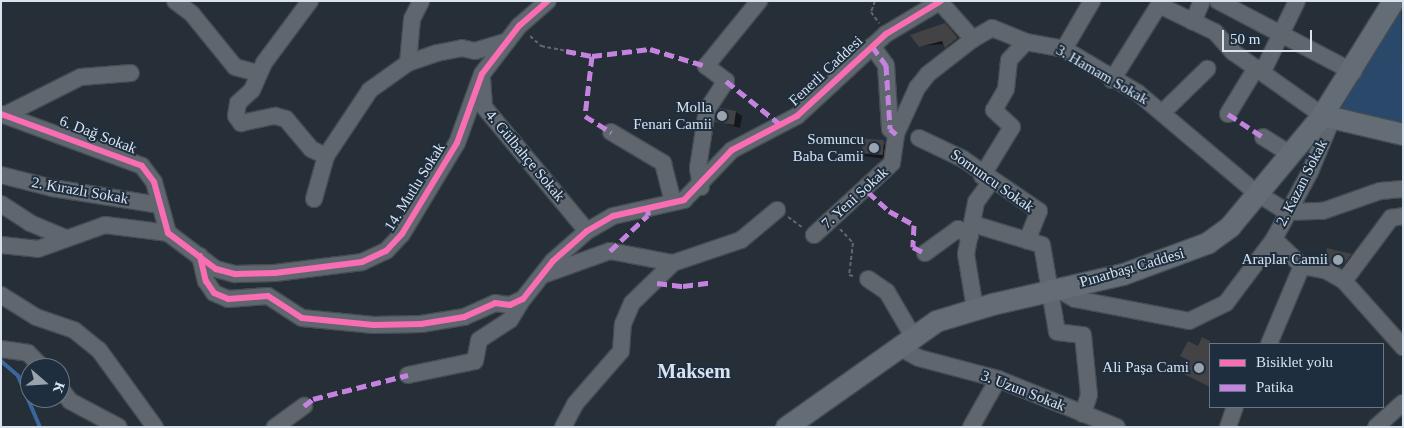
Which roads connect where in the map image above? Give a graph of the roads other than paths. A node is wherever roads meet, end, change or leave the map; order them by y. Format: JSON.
{"nodes":[{"id":1,"x":175,"y":1,"type":"edge"},
{"id":2,"x":310,"y":1,"type":"edge"},
{"id":3,"x":421,"y":1,"type":"edge"},
{"id":4,"x":548,"y":1,"type":"edge"},
{"id":5,"x":760,"y":1,"type":"edge"},
{"id":6,"x":1092,"y":1,"type":"edge"},
{"id":7,"x":1202,"y":1,"type":"edge"},
{"id":8,"x":1218,"y":1,"type":"edge"},
{"id":9,"x":1297,"y":1,"type":"edge"},
{"id":10,"x":1393,"y":1,"type":"edge"},
{"id":11,"x":941,"y":2,"type":"edge"},
{"id":12,"x":1193,"y":22,"type":"junction"},
{"id":13,"x":1282,"y":35,"type":"junction"},
{"id":14,"x":973,"y":39,"type":"junction"},
{"id":15,"x":507,"y":41,"type":"junction"},
{"id":16,"x":1026,"y":42,"type":"junction"},
{"id":17,"x":872,"y":46,"type":"junction"},
{"id":18,"x":1064,"y":49,"type":"junction"},
{"id":19,"x":408,"y":63,"type":"junction"},
{"id":20,"x":1207,"y":69,"type":"dead end"},
{"id":21,"x":1259,"y":70,"type":"junction"},
{"id":22,"x":1353,"y":72,"type":"junction"},
{"id":23,"x":132,"y":73,"type":"dead end"},
{"id":24,"x":258,"y":73,"type":"junction"},
{"id":25,"x":482,"y":74,"type":"junction"},
{"id":26,"x":1112,"y":80,"type":"junction"},
{"id":27,"x":1163,"y":112,"type":"junction"},
{"id":28,"x":3,"y":114,"type":"edge"},
{"id":29,"x":1228,"y":114,"type":"dead end"},
{"id":30,"x":1327,"y":117,"type":"junction"},
{"id":31,"x":611,"y":132,"type":"dead end"},
{"id":32,"x":896,"y":134,"type":"junction"},
{"id":33,"x":1403,"y":134,"type":"edge"},
{"id":34,"x":1263,"y":137,"type":"dead end"},
{"id":35,"x":920,"y":138,"type":"dead end"},
{"id":36,"x":1290,"y":154,"type":"junction"},
{"id":37,"x":326,"y":156,"type":"junction"},
{"id":38,"x":1,"y":175,"type":"edge"},
{"id":39,"x":986,"y":178,"type":"junction"},
{"id":40,"x":701,"y":187,"type":"junction"},
{"id":41,"x":1403,"y":189,"type":"edge"},
{"id":42,"x":1255,"y":192,"type":"junction"},
{"id":43,"x":314,"y":199,"type":"dead end"},
{"id":44,"x":673,"y":202,"type":"junction"},
{"id":45,"x":1,"y":204,"type":"edge"},
{"id":46,"x":159,"y":205,"type":"junction"},
{"id":47,"x":778,"y":210,"type":"road end"},
{"id":48,"x":1287,"y":212,"type":"junction"},
{"id":49,"x":1403,"y":216,"type":"edge"},
{"id":50,"x":972,"y":230,"type":"junction"},
{"id":51,"x":587,"y":231,"type":"junction"},
{"id":52,"x":168,"y":233,"type":"junction"},
{"id":53,"x":814,"y":235,"type":"road end"},
{"id":54,"x":66,"y":238,"type":"junction"},
{"id":55,"x":1274,"y":239,"type":"junction"},
{"id":56,"x":1027,"y":241,"type":"junction"},
{"id":57,"x":1,"y":246,"type":"edge"},
{"id":58,"x":925,"y":253,"type":"dead end"},
{"id":59,"x":200,"y":256,"type":"junction"},
{"id":60,"x":673,"y":263,"type":"junction"},
{"id":61,"x":1302,"y":266,"type":"junction"},
{"id":62,"x":541,"y":276,"type":"junction"},
{"id":63,"x":868,"y":279,"type":"road end"},
{"id":64,"x":1344,"y":281,"type":"junction"},
{"id":65,"x":1053,"y":290,"type":"junction"},
{"id":66,"x":1,"y":295,"type":"edge"},
{"id":67,"x":522,"y":300,"type":"junction"},
{"id":68,"x":975,"y":309,"type":"junction"},
{"id":69,"x":907,"y":343,"type":"junction"},
{"id":70,"x":1269,"y":343,"type":"edge"},
{"id":71,"x":1403,"y":347,"type":"edge"},
{"id":72,"x":2,"y":348,"type":"edge"},
{"id":73,"x":33,"y":358,"type":"edge"},
{"id":74,"x":408,"y":376,"type":"dead end"},
{"id":75,"x":998,"y":379,"type":"junction"},
{"id":76,"x":70,"y":401,"type":"edge"},
{"id":77,"x":1403,"y":403,"type":"edge"},
{"id":78,"x":304,"y":406,"type":"dead end"},
{"id":79,"x":1235,"y":408,"type":"edge"},
{"id":80,"x":1083,"y":414,"type":"junction"},
{"id":81,"x":119,"y":427,"type":"edge"},
{"id":82,"x":156,"y":427,"type":"edge"},
{"id":83,"x":275,"y":427,"type":"edge"},
{"id":84,"x":563,"y":427,"type":"edge"},
{"id":85,"x":786,"y":427,"type":"edge"},
{"id":86,"x":971,"y":427,"type":"edge"},
{"id":87,"x":1117,"y":427,"type":"edge"},
{"id":88,"x":1228,"y":427,"type":"edge"},
{"id":89,"x":1376,"y":427,"type":"edge"}],
"edges":[{"from":1,"to":24,"type":"street"},
{"from":2,"to":24,"type":"street"},
{"from":3,"to":19,"type":"street"},
{"from":4,"to":15,"type":"street","name":"14. Mutlu Sokak"},
{"from":5,"to":40,"type":"street"},
{"from":6,"to":18,"type":"street"},
{"from":7,"to":12,"type":"street"},
{"from":8,"to":13,"type":"street"},
{"from":9,"to":13,"type":"street"},
{"from":10,"to":22,"type":"main road","name":"Pınarbaşı Caddesi"},
{"from":11,"to":14,"type":"street"},
{"from":11,"to":17,"type":"street","name":"Fenerli Caddesi"},
{"from":12,"to":21,"type":"street"},
{"from":12,"to":26,"type":"street"},
{"from":13,"to":21,"type":"street"},
{"from":13,"to":22,"type":"street"},
{"from":14,"to":16,"type":"street","name":"3. Hamam Sokak"},
{"from":14,"to":32,"type":"street","name":"7. Yeni Sokak"},
{"from":15,"to":19,"type":"street"},
{"from":15,"to":25,"type":"street","name":"14. Mutlu Sokak"},
{"from":16,"to":18,"type":"street","name":"3. Hamam Sokak"},
{"from":16,"to":39,"type":"street"},
{"from":17,"to":32,"type":"street"},
{"from":17,"to":40,"type":"street","name":"Fenerli Caddesi"},
{"from":18,"to":26,"type":"street","name":"3. Hamam Sokak"},
{"from":19,"to":37,"type":"street"},
{"from":20,"to":27,"type":"street"},
{"from":21,"to":29,"type":"street"},
{"from":21,"to":30,"type":"street"},
{"from":22,"to":30,"type":"main road","name":"Pınarbaşı Caddesi"},
{"from":23,"to":28,"type":"street"},
{"from":24,"to":37,"type":"street"},
{"from":25,"to":51,"type":"street","name":"4. Gülbahçe Sokak"},
{"from":25,"to":59,"type":"street","name":"14. Mutlu Sokak"},
{"from":26,"to":27,"type":"street","name":"3. Hamam Sokak"},
{"from":27,"to":42,"type":"street","name":"3. Hamam Sokak"},
{"from":28,"to":46,"type":"street","name":"6. Dağ Sokak"},
{"from":30,"to":33,"type":"main road"},
{"from":30,"to":36,"type":"main road","name":"Pınarbaşı Caddesi"},
{"from":30,"to":48,"type":"street","name":"2. Kazan Sokak"},
{"from":31,"to":44,"type":"street"},
{"from":32,"to":53,"type":"street","name":"7. Yeni Sokak"},
{"from":34,"to":36,"type":"street"},
{"from":35,"to":39,"type":"street","name":"Somuncu Sokak"},
{"from":36,"to":42,"type":"main road","name":"Pınarbaşı Caddesi"},
{"from":37,"to":43,"type":"street"},
{"from":38,"to":46,"type":"street","name":"2. Kırazlı Sokak"},
{"from":39,"to":50,"type":"street"},
{"from":39,"to":56,"type":"street","name":"Somuncu Sokak"},
{"from":40,"to":44,"type":"street","name":"Fenerli Caddesi"},
{"from":41,"to":48,"type":"street"},
{"from":42,"to":48,"type":"street","name":"3. Hamam Sokak"},
{"from":42,"to":65,"type":"main road","name":"Pınarbaşı Caddesi"},
{"from":44,"to":51,"type":"street","name":"Fenerli Caddesi"},
{"from":45,"to":54,"type":"street"},
{"from":46,"to":52,"type":"street","name":"6. Dağ Sokak"},
{"from":47,"to":60,"type":"street"},
{"from":48,"to":55,"type":"street","name":"2. Kazan Sokak"},
{"from":49,"to":64,"type":"street"},
{"from":50,"to":56,"type":"street"},
{"from":50,"to":58,"type":"street"},
{"from":50,"to":68,"type":"street"},
{"from":51,"to":62,"type":"street","name":"Fenerli Caddesi"},
{"from":52,"to":54,"type":"street"},
{"from":52,"to":59,"type":"street"},
{"from":54,"to":57,"type":"street"},
{"from":55,"to":61,"type":"street","name":"2. Kazan Sokak"},
{"from":55,"to":65,"type":"street"},
{"from":56,"to":65,"type":"street"},
{"from":59,"to":67,"type":"street"},
{"from":60,"to":62,"type":"street"},
{"from":60,"to":84,"type":"street"},
{"from":61,"to":64,"type":"street"},
{"from":61,"to":70,"type":"street"},
{"from":62,"to":67,"type":"street"},
{"from":63,"to":69,"type":"street"},
{"from":64,"to":71,"type":"street"},
{"from":65,"to":68,"type":"main road","name":"Pınarbaşı Caddesi"},
{"from":65,"to":80,"type":"street"},
{"from":66,"to":82,"type":"street"},
{"from":67,"to":74,"type":"street"},
{"from":68,"to":69,"type":"main road","name":"Pınarbaşı Caddesi"},
{"from":69,"to":75,"type":"street","name":"3. Uzun Sokak"},
{"from":69,"to":85,"type":"main road","name":"Pınarbaşı Caddesi"},
{"from":72,"to":73,"type":"street"},
{"from":75,"to":80,"type":"street","name":"3. Uzun Sokak"},
{"from":75,"to":86,"type":"street"},
{"from":76,"to":81,"type":"street"},
{"from":77,"to":89,"type":"street"},
{"from":78,"to":83,"type":"street"},
{"from":79,"to":88,"type":"street"},
{"from":80,"to":87,"type":"street","name":"3. Uzun Sokak"}]}
